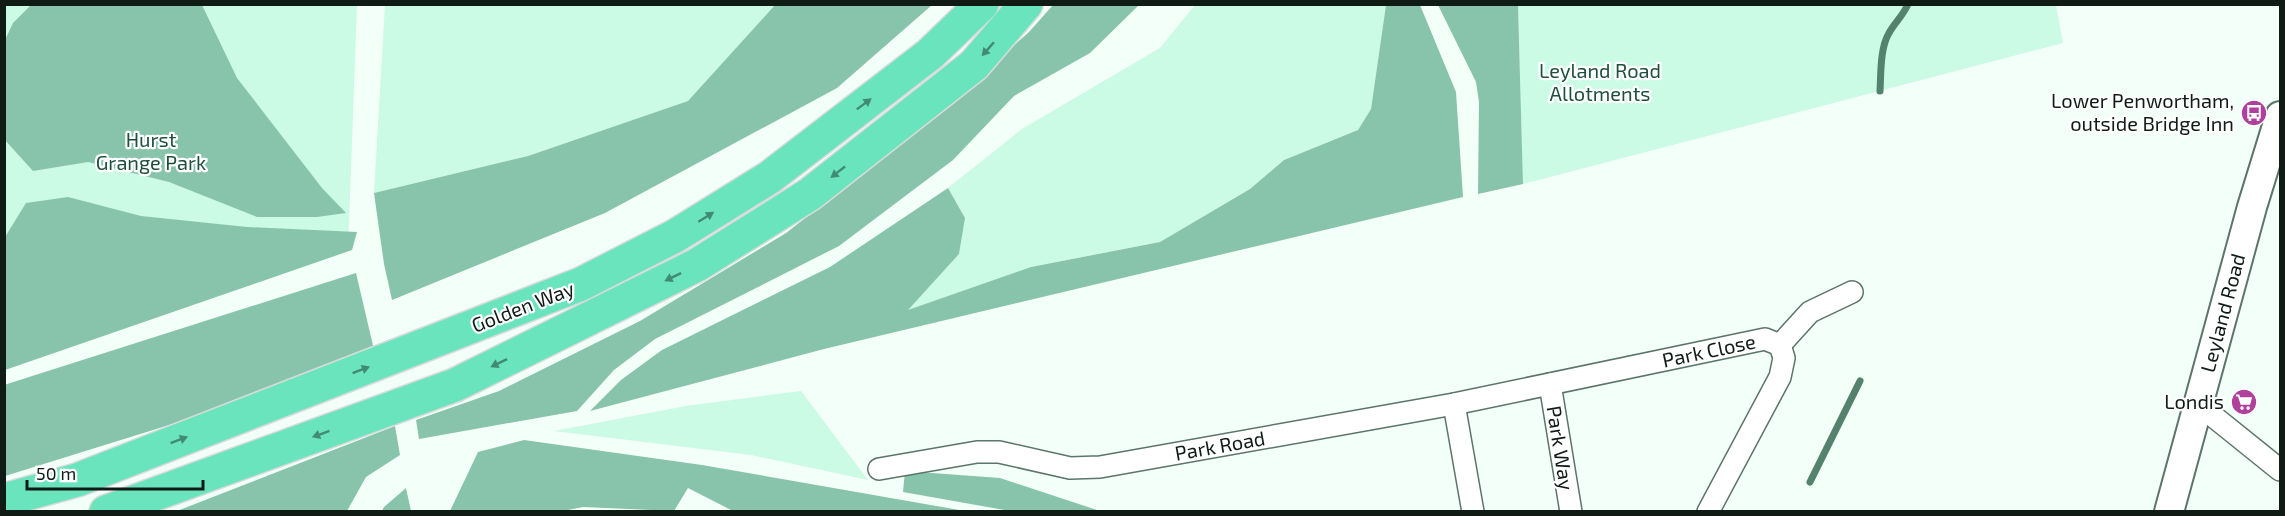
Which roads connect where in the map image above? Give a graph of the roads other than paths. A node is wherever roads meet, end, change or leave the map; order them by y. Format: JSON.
{"nodes":[{"id":1,"x":982,"y":4,"type":"edge"},
{"id":2,"x":1026,"y":4,"type":"edge"},
{"id":3,"x":2280,"y":116,"type":"edge"},
{"id":4,"x":1852,"y":292,"type":"dead end"},
{"id":5,"x":1780,"y":345,"type":"junction"},
{"id":6,"x":1550,"y":384,"type":"junction"},
{"id":7,"x":1491,"y":395,"type":"joint"},
{"id":8,"x":1454,"y":404,"type":"junction"},
{"id":9,"x":2198,"y":404,"type":"junction"},
{"id":10,"x":879,"y":469,"type":"dead end"},
{"id":11,"x":2280,"y":470,"type":"edge"},
{"id":12,"x":4,"y":500,"type":"edge"},
{"id":13,"x":106,"y":512,"type":"edge"},
{"id":14,"x":1473,"y":512,"type":"edge"},
{"id":15,"x":1571,"y":512,"type":"edge"},
{"id":16,"x":1708,"y":512,"type":"edge"},
{"id":17,"x":2169,"y":512,"type":"edge"}],
"edges":[{"from":12,"to":1,"type":"highway","name":"Golden Way","one_way":true},
{"from":2,"to":13,"type":"highway","name":"Golden Way","one_way":true},
{"from":3,"to":9,"type":"main road","name":"Leyland Road"},
{"from":4,"to":5,"type":"street"},
{"from":5,"to":6,"type":"street","name":"Park Close"},
{"from":5,"to":16,"type":"street","name":"Park Close"},
{"from":6,"to":7,"type":"street","name":"Park Close"},
{"from":6,"to":15,"type":"street","name":"Park Way"},
{"from":7,"to":8,"type":"street","name":"Park Road"},
{"from":8,"to":10,"type":"street","name":"Park Road"},
{"from":8,"to":14,"type":"street"},
{"from":9,"to":11,"type":"street"},
{"from":9,"to":17,"type":"main road","name":"Leyland Road"}]}
